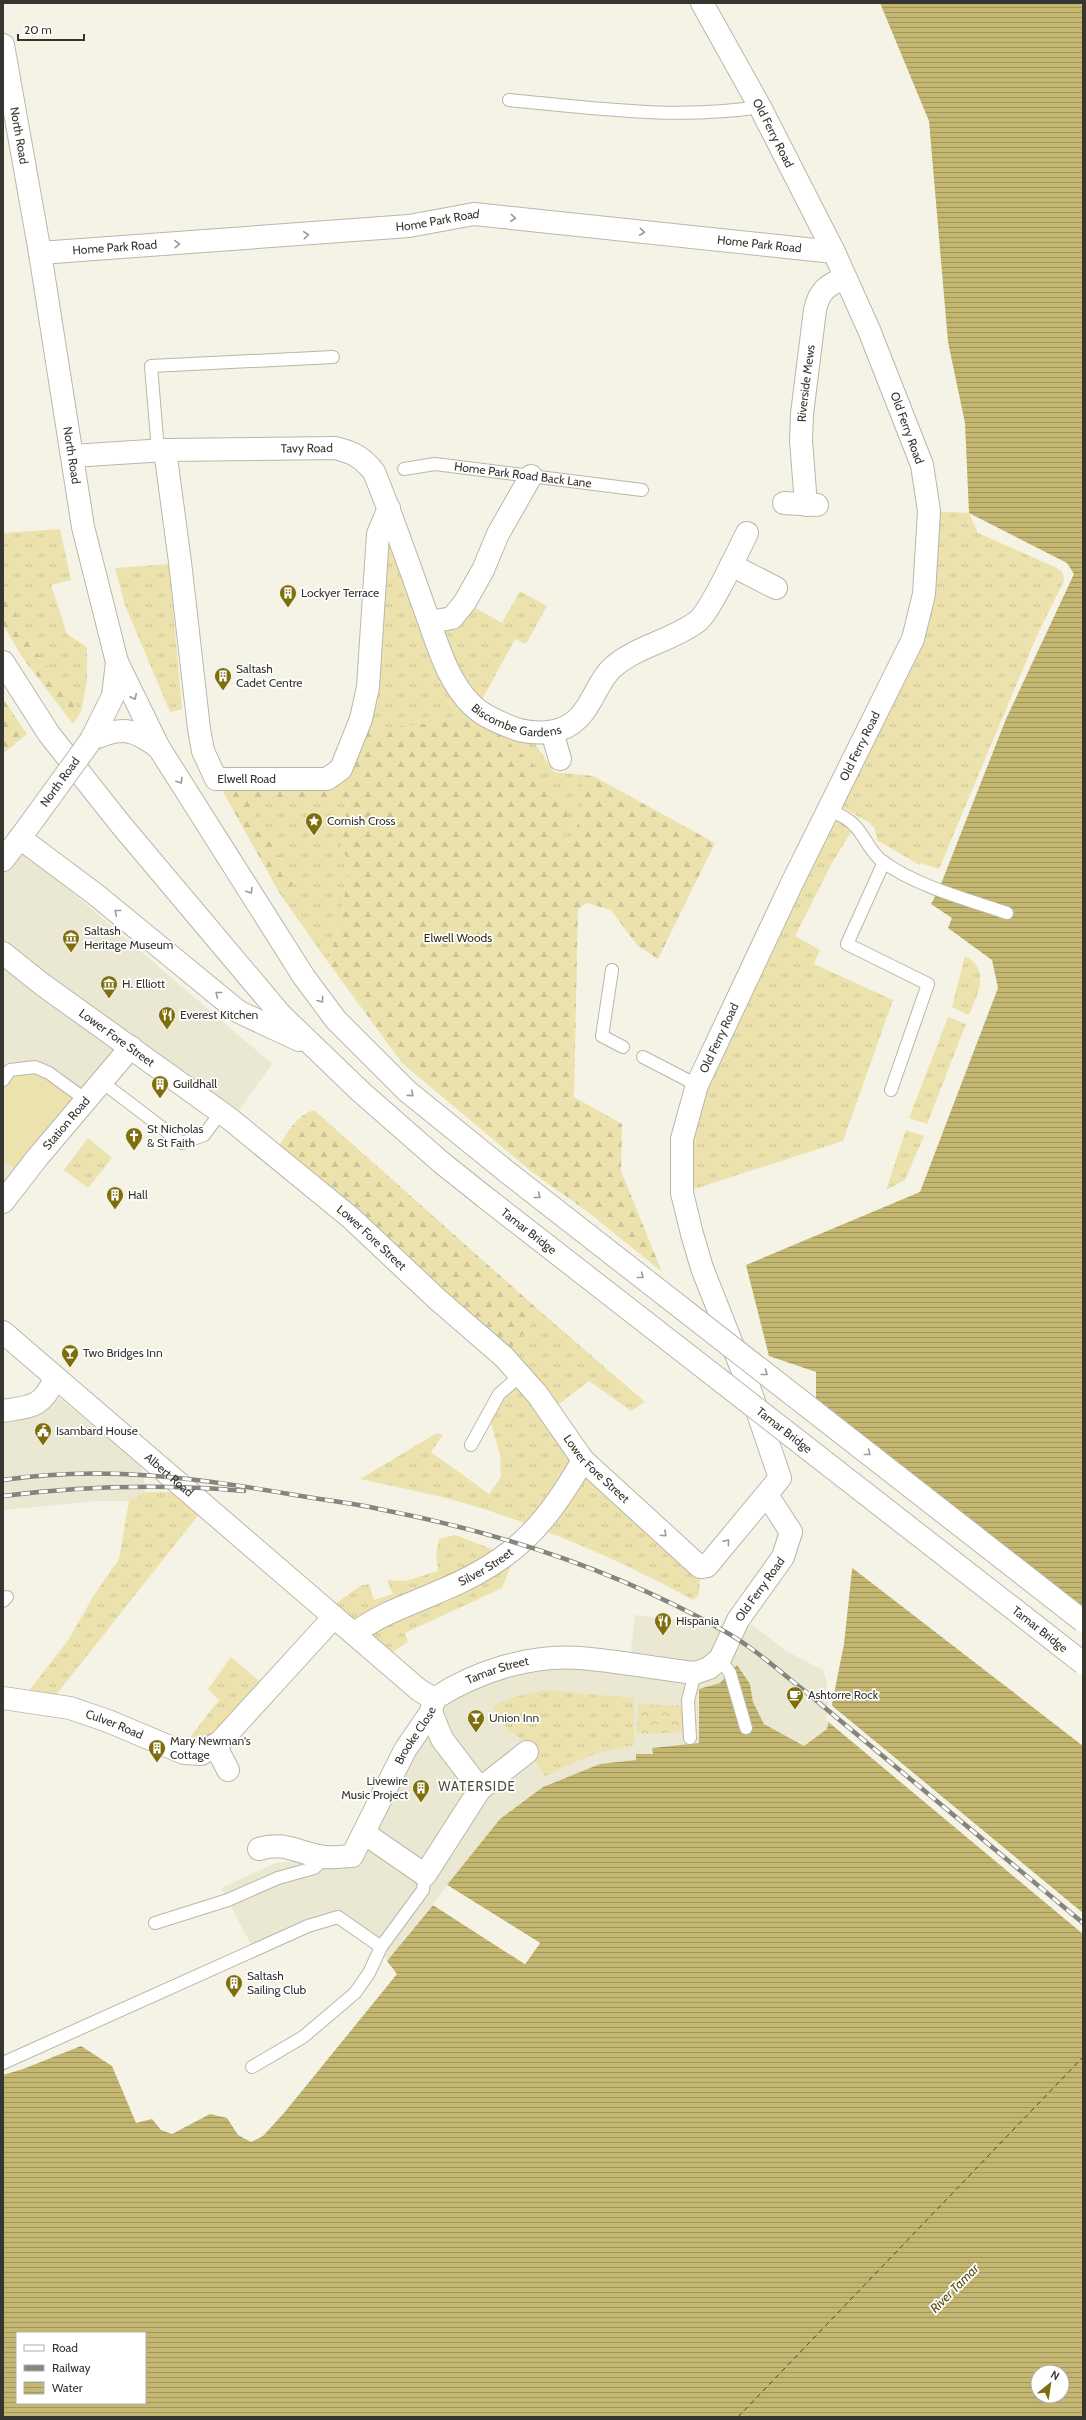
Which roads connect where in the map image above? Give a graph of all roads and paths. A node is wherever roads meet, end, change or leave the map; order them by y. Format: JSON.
{"nodes":[{"id":1,"x":702,"y":3,"type":"edge"},
{"id":2,"x":3,"y":45,"type":"edge"},
{"id":3,"x":509,"y":100,"type":"dead end"},
{"id":4,"x":760,"y":107,"type":"junction"},
{"id":5,"x":834,"y":252,"type":"junction"},
{"id":6,"x":40,"y":254,"type":"junction"},
{"id":7,"x":845,"y":278,"type":"junction"},
{"id":8,"x":333,"y":358,"type":"dead end"},
{"id":9,"x":161,"y":450,"type":"junction"},
{"id":10,"x":72,"y":456,"type":"junction"},
{"id":11,"x":404,"y":468,"type":"dead end"},
{"id":12,"x":531,"y":476,"type":"junction"},
{"id":13,"x":642,"y":490,"type":"dead end"},
{"id":14,"x":784,"y":503,"type":"dead end"},
{"id":15,"x":388,"y":508,"type":"junction"},
{"id":16,"x":747,"y":533,"type":"dead end"},
{"id":17,"x":731,"y":565,"type":"junction"},
{"id":18,"x":776,"y":588,"type":"dead end"},
{"id":19,"x":430,"y":622,"type":"junction"},
{"id":20,"x":3,"y":662,"type":"edge"},
{"id":21,"x":117,"y":662,"type":"junction"},
{"id":22,"x":552,"y":732,"type":"junction"},
{"id":23,"x":91,"y":740,"type":"junction"},
{"id":24,"x":160,"y":748,"type":"junction"},
{"id":25,"x":560,"y":759,"type":"dead end"},
{"id":26,"x":829,"y":810,"type":"junction"},
{"id":27,"x":20,"y":838,"type":"junction"},
{"id":28,"x":3,"y":860,"type":"edge"},
{"id":29,"x":884,"y":862,"type":"junction"},
{"id":30,"x":1007,"y":914,"type":"dead end"},
{"id":31,"x":3,"y":953,"type":"edge"},
{"id":32,"x":612,"y":970,"type":"dead end"},
{"id":33,"x":131,"y":1047,"type":"junction"},
{"id":34,"x":312,"y":1047,"type":"junction"},
{"id":35,"x":624,"y":1047,"type":"dead end"},
{"id":36,"x":644,"y":1057,"type":"dead end"},
{"id":37,"x":3,"y":1080,"type":"edge"},
{"id":38,"x":102,"y":1082,"type":"junction"},
{"id":39,"x":697,"y":1085,"type":"junction"},
{"id":40,"x":891,"y":1090,"type":"dead end"},
{"id":41,"x":86,"y":1100,"type":"junction"},
{"id":42,"x":221,"y":1112,"type":"junction"},
{"id":43,"x":3,"y":1202,"type":"edge"},
{"id":44,"x":3,"y":1332,"type":"edge"},
{"id":45,"x":521,"y":1375,"type":"junction"},
{"id":46,"x":56,"y":1379,"type":"junction"},
{"id":47,"x":3,"y":1411,"type":"edge"},
{"id":48,"x":471,"y":1445,"type":"dead end"},
{"id":49,"x":583,"y":1460,"type":"junction"},
{"id":50,"x":767,"y":1495,"type":"junction"},
{"id":51,"x":700,"y":1567,"type":"joint"},
{"id":52,"x":334,"y":1617,"type":"junction"},
{"id":53,"x":1083,"y":1620,"type":"edge"},
{"id":54,"x":354,"y":1634,"type":"junction"},
{"id":55,"x":720,"y":1659,"type":"junction"},
{"id":56,"x":1083,"y":1663,"type":"edge"},
{"id":57,"x":695,"y":1673,"type":"junction"},
{"id":58,"x":3,"y":1698,"type":"edge"},
{"id":59,"x":432,"y":1706,"type":"junction"},
{"id":60,"x":746,"y":1728,"type":"dead end"},
{"id":61,"x":690,"y":1738,"type":"dead end"},
{"id":62,"x":215,"y":1745,"type":"junction"},
{"id":63,"x":527,"y":1752,"type":"dead end"},
{"id":64,"x":228,"y":1770,"type":"dead end"},
{"id":65,"x":480,"y":1789,"type":"junction"},
{"id":66,"x":364,"y":1833,"type":"junction"},
{"id":67,"x":259,"y":1849,"type":"dead end"},
{"id":68,"x":327,"y":1858,"type":"junction"},
{"id":69,"x":425,"y":1875,"type":"junction"},
{"id":70,"x":155,"y":1923,"type":"dead end"},
{"id":71,"x":381,"y":1947,"type":"junction"},
{"id":72,"x":3,"y":2063,"type":"edge"},
{"id":73,"x":252,"y":2068,"type":"dead end"}],
"edges":[{"from":1,"to":4,"type":"main road","name":"Old Ferry Road"},
{"from":2,"to":6,"type":"main road","name":"North Road"},
{"from":3,"to":4,"type":"lane"},
{"from":4,"to":5,"type":"main road","name":"Old Ferry Road"},
{"from":6,"to":5,"type":"main road","name":"Home Park Road","one_way":true},
{"from":5,"to":7,"type":"main road","name":"Old Ferry Road"},
{"from":6,"to":10,"type":"main road","name":"North Road"},
{"from":7,"to":14,"type":"main road","name":"Riverside Mews"},
{"from":7,"to":26,"type":"main road","name":"Old Ferry Road"},
{"from":8,"to":9,"type":"lane"},
{"from":9,"to":10,"type":"main road","name":"Tavy Road"},
{"from":9,"to":15,"type":"main road","name":"Tavy Road"},
{"from":9,"to":15,"type":"main road","name":"Elwell Road"},
{"from":10,"to":21,"type":"main road","name":"North Road"},
{"from":11,"to":12,"type":"lane","name":"Home Park Road Back Lane"},
{"from":12,"to":13,"type":"lane","name":"Home Park Road Back Lane"},
{"from":12,"to":19,"type":"main road"},
{"from":15,"to":19,"type":"main road","name":"Tavy Road"},
{"from":16,"to":17,"type":"main road","name":"Biscombe Gardens"},
{"from":17,"to":18,"type":"main road"},
{"from":17,"to":22,"type":"main road","name":"Biscombe Gardens"},
{"from":19,"to":22,"type":"main road","name":"Biscombe Gardens"},
{"from":20,"to":34,"type":"main road"},
{"from":21,"to":23,"type":"main road","name":"North Road"},
{"from":21,"to":24,"type":"main road","one_way":true},
{"from":22,"to":25,"type":"main road"},
{"from":23,"to":24,"type":"main road"},
{"from":23,"to":27,"type":"main road","name":"North Road","bridge":true},
{"from":24,"to":53,"type":"main road","one_way":true,"bridge":true},
{"from":26,"to":29,"type":"lane"},
{"from":26,"to":39,"type":"main road","name":"Old Ferry Road"},
{"from":27,"to":28,"type":"main road","name":"North Road"},
{"from":34,"to":27,"type":"main road","one_way":true},
{"from":29,"to":30,"type":"lane"},
{"from":29,"to":40,"type":"lane"},
{"from":31,"to":33,"type":"main road","name":"Lower Fore Street"},
{"from":32,"to":35,"type":"lane"},
{"from":33,"to":38,"type":"main road","name":"Station Road"},
{"from":33,"to":42,"type":"main road","name":"Lower Fore Street"},
{"from":34,"to":56,"type":"main road","name":"Tamar Bridge","bridge":true},
{"from":36,"to":39,"type":"lane"},
{"from":37,"to":41,"type":"lane"},
{"from":38,"to":41,"type":"main road","name":"Station Road"},
{"from":38,"to":42,"type":"lane"},
{"from":39,"to":50,"type":"main road","name":"Old Ferry Road"},
{"from":41,"to":43,"type":"main road","name":"Station Road"},
{"from":42,"to":45,"type":"main road","name":"Lower Fore Street"},
{"from":44,"to":46,"type":"main road","name":"Albert Road"},
{"from":45,"to":48,"type":"lane"},
{"from":45,"to":49,"type":"main road","name":"Lower Fore Street"},
{"from":46,"to":47,"type":"main road"},
{"from":46,"to":52,"type":"main road","name":"Albert Road"},
{"from":49,"to":51,"type":"main road","name":"Lower Fore Street","one_way":true},
{"from":49,"to":54,"type":"main road","name":"Silver Street"},
{"from":51,"to":50,"type":"main road","name":"Old Ferry Road","one_way":true},
{"from":50,"to":55,"type":"main road","name":"Old Ferry Road"},
{"from":52,"to":54,"type":"main road"},
{"from":52,"to":62,"type":"main road","name":"Culver Road"},
{"from":54,"to":59,"type":"main road"},
{"from":55,"to":57,"type":"main road"},
{"from":55,"to":60,"type":"lane"},
{"from":57,"to":59,"type":"main road","name":"Tamar Street"},
{"from":57,"to":61,"type":"lane"},
{"from":58,"to":62,"type":"main road","name":"Culver Road"},
{"from":59,"to":65,"type":"main road"},
{"from":59,"to":66,"type":"main road","name":"Brooke Close"},
{"from":62,"to":64,"type":"main road"},
{"from":63,"to":65,"type":"main road"},
{"from":65,"to":69,"type":"main road"},
{"from":66,"to":68,"type":"main road","name":"Brooke Close"},
{"from":66,"to":69,"type":"main road"},
{"from":67,"to":68,"type":"main road"},
{"from":68,"to":70,"type":"lane"},
{"from":69,"to":71,"type":"lane"},
{"from":71,"to":72,"type":"lane"},
{"from":71,"to":73,"type":"lane"}]}
